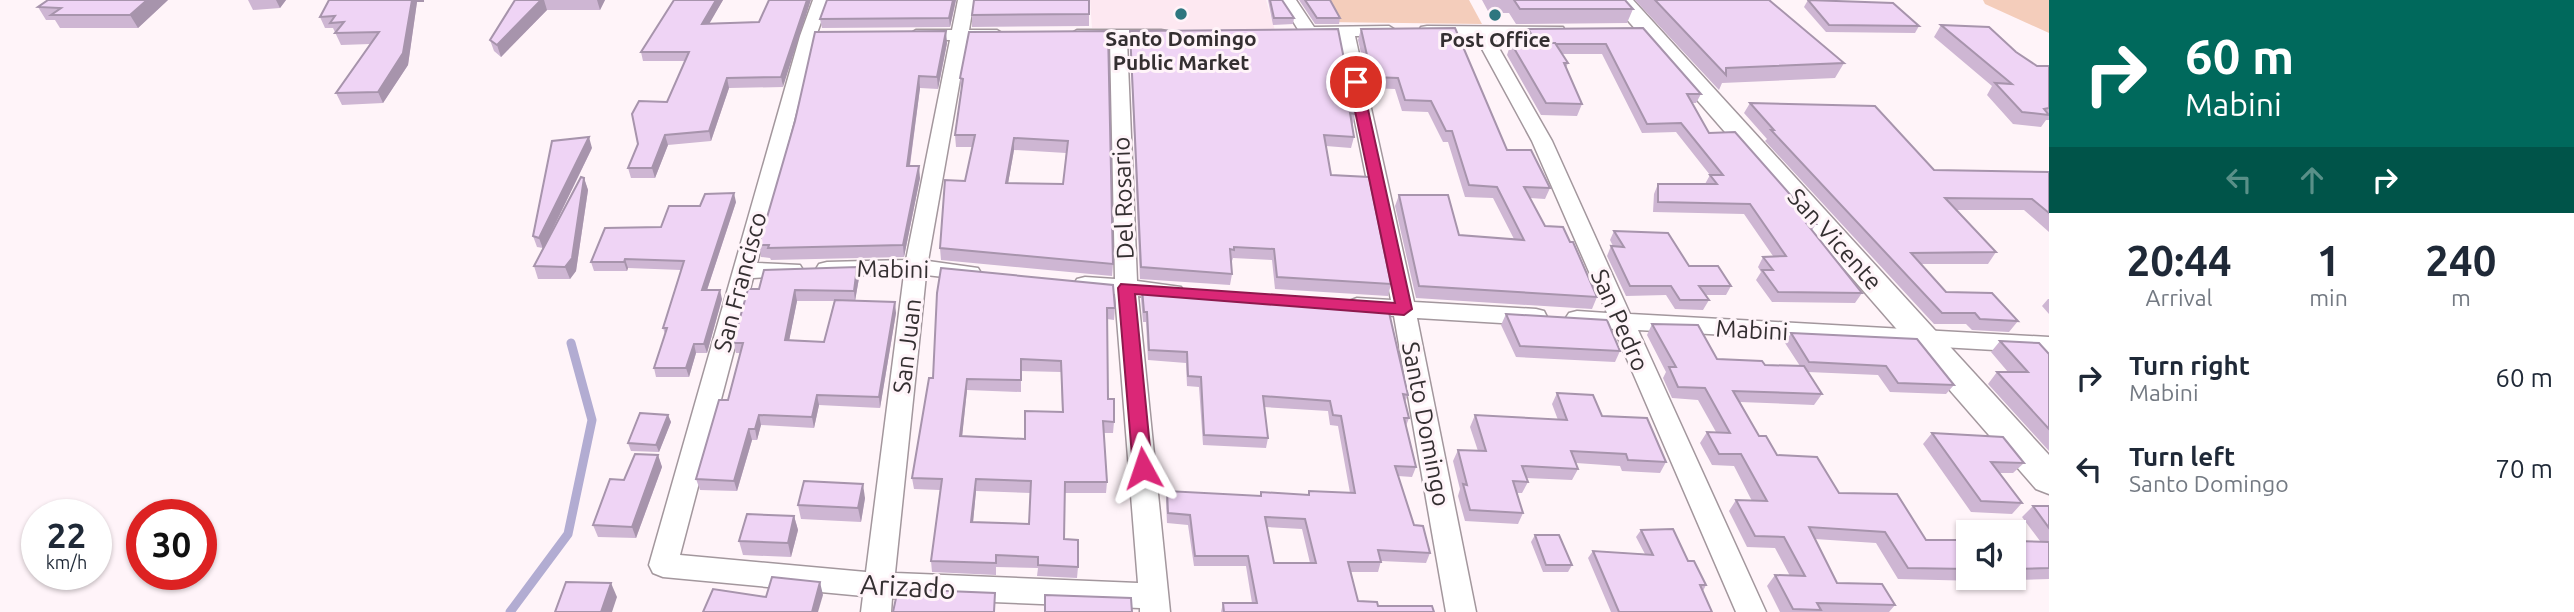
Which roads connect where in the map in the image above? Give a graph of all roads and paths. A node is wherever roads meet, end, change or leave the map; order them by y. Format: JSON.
{"nodes":[{"id":1,"x":821,"y":0,"type":"edge"},
{"id":2,"x":966,"y":0,"type":"edge"},
{"id":3,"x":1288,"y":0,"type":"edge"},
{"id":4,"x":1621,"y":0,"type":"edge"},
{"id":5,"x":1345,"y":31,"type":"junction"},
{"id":6,"x":1578,"y":31,"type":"edge"},
{"id":7,"x":1282,"y":32,"type":"edge"},
{"id":8,"x":1309,"y":32,"type":"junction"},
{"id":9,"x":1481,"y":32,"type":"junction"},
{"id":10,"x":1173,"y":34,"type":"edge"},
{"id":11,"x":905,"y":35,"type":"edge"},
{"id":12,"x":961,"y":35,"type":"junction"},
{"id":13,"x":1013,"y":35,"type":"edge"},
{"id":14,"x":1066,"y":35,"type":"edge"},
{"id":15,"x":1118,"y":36,"type":"junction"},
{"id":16,"x":916,"y":267,"type":"junction"},
{"id":17,"x":743,"y":271,"type":"junction"},
{"id":18,"x":995,"y":275,"type":"edge"},
{"id":19,"x":1060,"y":282,"type":"edge"},
{"id":20,"x":1126,"y":288,"type":"junction"},
{"id":21,"x":1196,"y":293,"type":"edge"},
{"id":22,"x":1335,"y":304,"type":"edge"},
{"id":23,"x":1404,"y":309,"type":"junction"},
{"id":24,"x":1620,"y":322,"type":"junction"},
{"id":25,"x":1927,"y":340,"type":"junction"},
{"id":26,"x":2049,"y":345,"type":"edge"},
{"id":27,"x":2049,"y":479,"type":"edge"},
{"id":28,"x":663,"y":565,"type":"joint"},
{"id":29,"x":877,"y":599,"type":"edge"},
{"id":30,"x":1155,"y":604,"type":"edge"},
{"id":31,"x":1461,"y":612,"type":"edge"},
{"id":32,"x":1751,"y":612,"type":"edge"}],
"edges":[{"from":1,"to":17,"type":"street","name":"San Francisco"},
{"from":2,"to":12,"type":"street","name":"San Juan"},
{"from":3,"to":8,"type":"street"},
{"from":4,"to":25,"type":"main road","name":"San Vicente"},
{"from":5,"to":8,"type":"street"},
{"from":5,"to":9,"type":"street"},
{"from":5,"to":23,"type":"street","name":"Santo Domingo"},
{"from":6,"to":9,"type":"street"},
{"from":7,"to":8,"type":"street"},
{"from":9,"to":24,"type":"street","name":"San Pedro"},
{"from":10,"to":15,"type":"street"},
{"from":11,"to":12,"type":"street"},
{"from":12,"to":13,"type":"street"},
{"from":12,"to":16,"type":"street","name":"San Juan"},
{"from":14,"to":15,"type":"street"},
{"from":15,"to":20,"type":"street","name":"Del Rosario"},
{"from":16,"to":17,"type":"street","name":"Mabini"},
{"from":16,"to":18,"type":"street","name":"Mabini"},
{"from":16,"to":29,"type":"street","name":"San Juan"},
{"from":17,"to":28,"type":"street","name":"San Francisco"},
{"from":19,"to":20,"type":"street"},
{"from":20,"to":21,"type":"street"},
{"from":20,"to":30,"type":"street","name":"Del Rosario"},
{"from":22,"to":23,"type":"street","name":"Mabini"},
{"from":23,"to":24,"type":"street","name":"Mabini"},
{"from":23,"to":31,"type":"street","name":"Santo Domingo"},
{"from":24,"to":25,"type":"street","name":"Mabini"},
{"from":24,"to":32,"type":"street","name":"San Pedro"},
{"from":25,"to":26,"type":"street","name":"Mabini"},
{"from":25,"to":27,"type":"main road","name":"San Vicente"},
{"from":28,"to":29,"type":"street","name":"Arizado"},
{"from":29,"to":30,"type":"street","name":"Arizado"}]}
